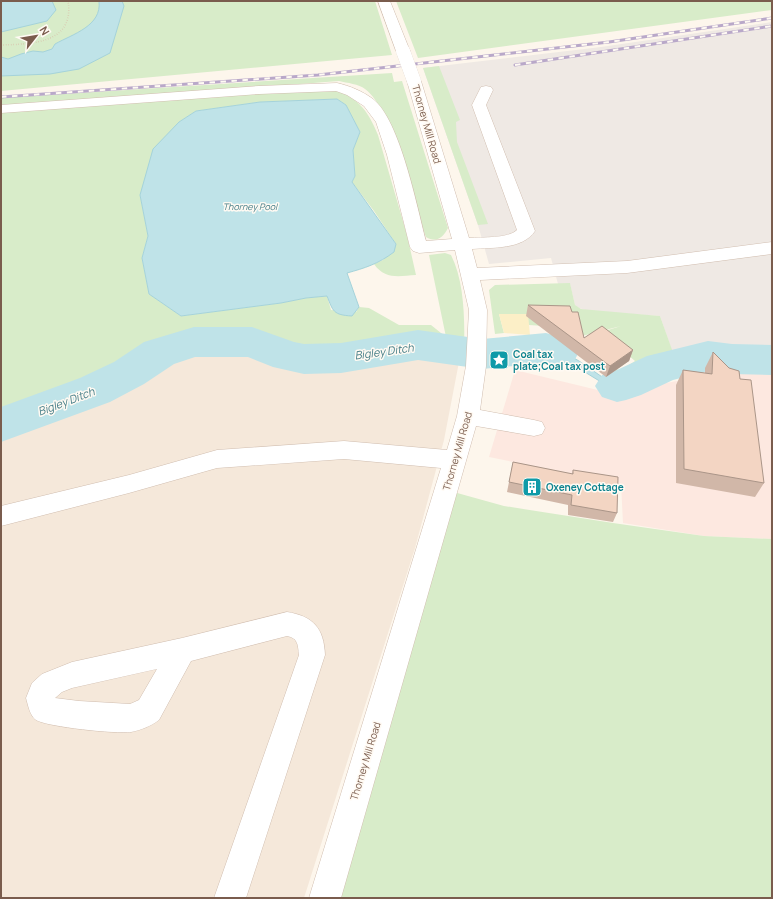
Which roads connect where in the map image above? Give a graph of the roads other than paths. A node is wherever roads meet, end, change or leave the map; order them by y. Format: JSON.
{"nodes":[{"id":1,"x":384,"y":1,"type":"edge"},
{"id":2,"x":486,"y":90,"type":"dead end"},
{"id":3,"x":1,"y":109,"type":"edge"},
{"id":4,"x":462,"y":243,"type":"junction"},
{"id":5,"x":772,"y":248,"type":"edge"},
{"id":6,"x":470,"y":274,"type":"junction"},
{"id":7,"x":468,"y":416,"type":"junction"},
{"id":8,"x":534,"y":428,"type":"dead end"},
{"id":9,"x":455,"y":460,"type":"junction"},
{"id":10,"x":1,"y":516,"type":"edge"},
{"id":11,"x":182,"y":651,"type":"dead end"},
{"id":12,"x":230,"y":898,"type":"edge"},
{"id":13,"x":325,"y":898,"type":"edge"}],
"edges":[{"from":1,"to":4,"type":"street","name":"Thorney Mill Road","bridge":true},
{"from":2,"to":4,"type":"street"},
{"from":3,"to":4,"type":"street"},
{"from":4,"to":6,"type":"street","name":"Thorney Mill Road"},
{"from":5,"to":6,"type":"street"},
{"from":6,"to":7,"type":"street","name":"Thorney Mill Road"},
{"from":7,"to":8,"type":"street"},
{"from":7,"to":9,"type":"street","name":"Thorney Mill Road"},
{"from":9,"to":10,"type":"street"},
{"from":9,"to":13,"type":"street","name":"Thorney Mill Road"},
{"from":11,"to":12,"type":"street"}]}
